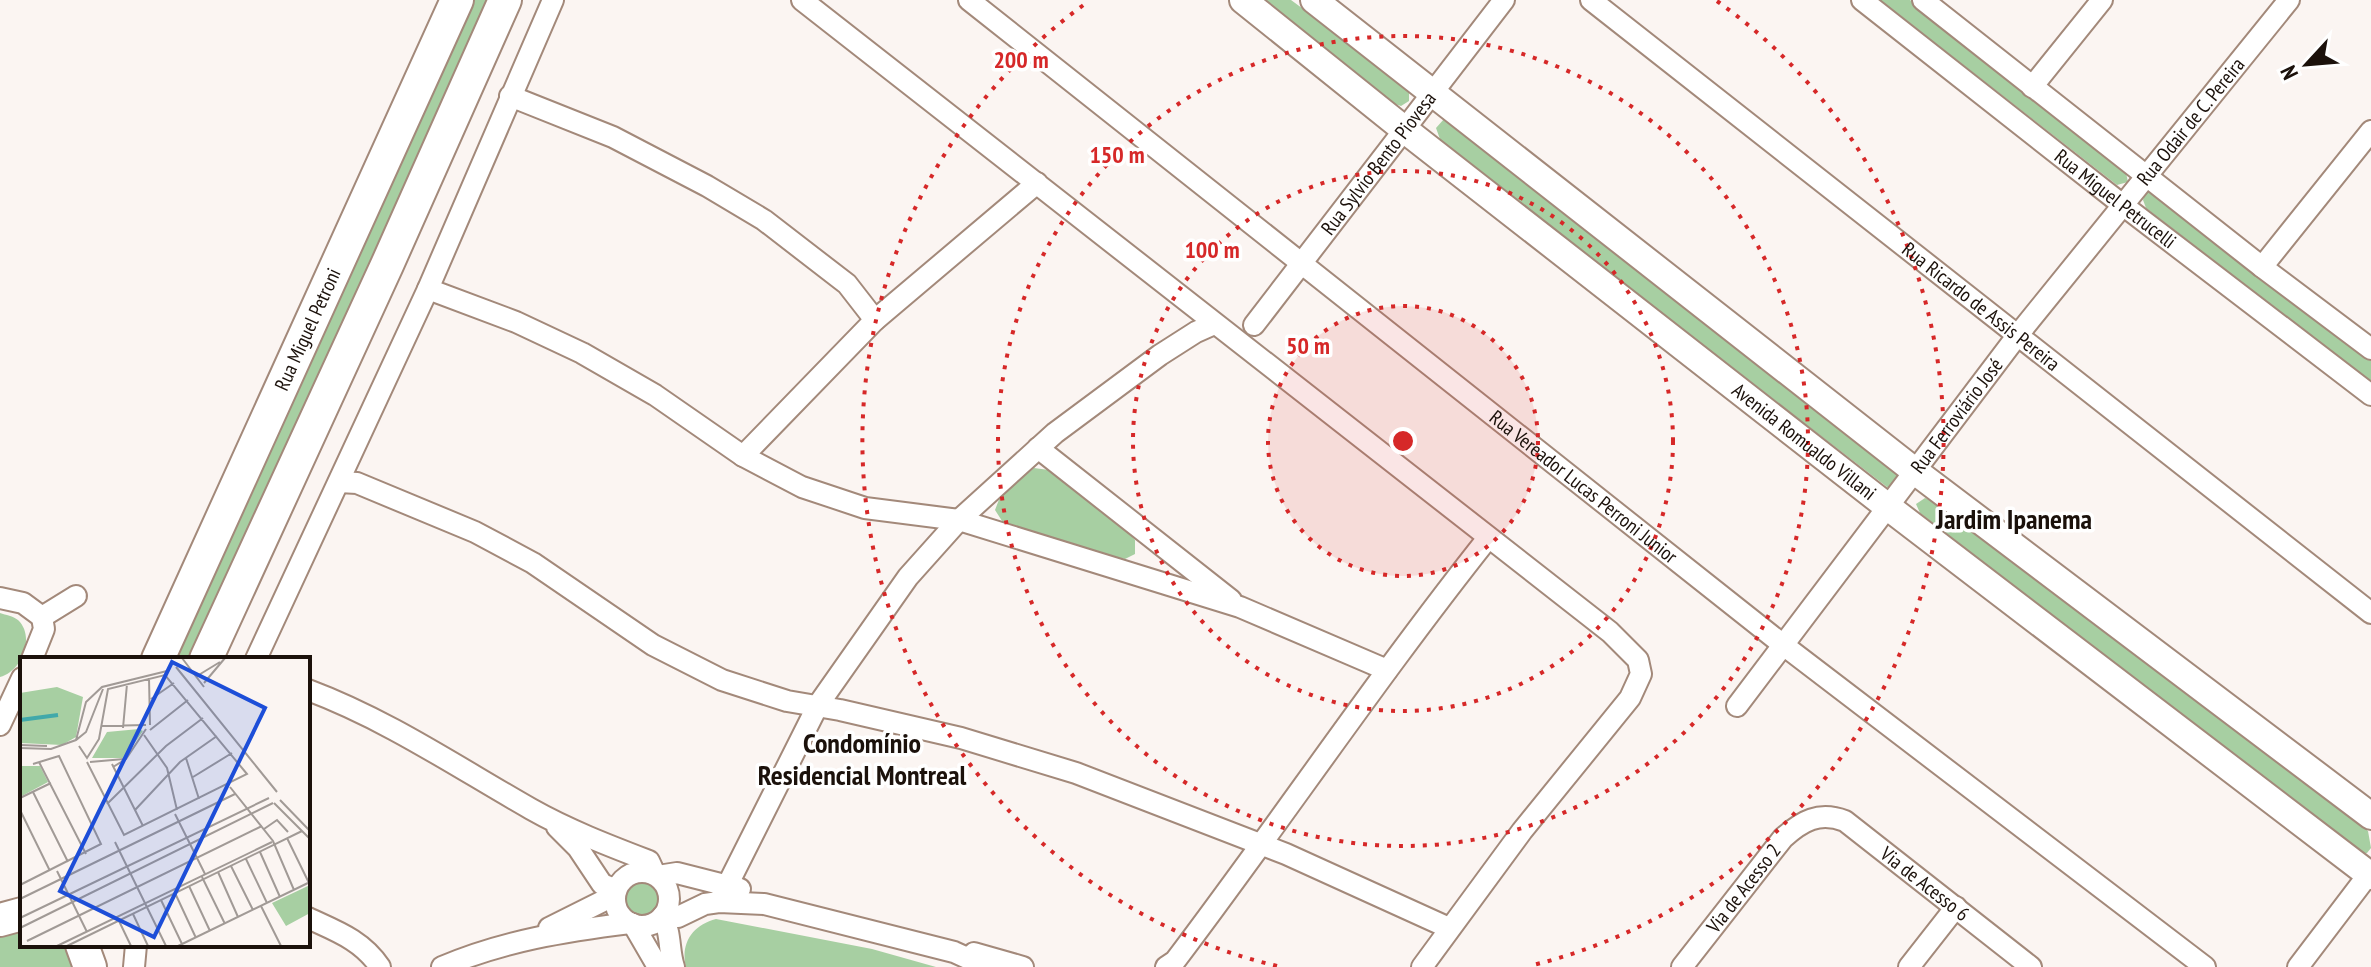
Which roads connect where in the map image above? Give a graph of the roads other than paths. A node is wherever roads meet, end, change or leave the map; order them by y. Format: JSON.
{"nodes":[{"id":1,"x":457,"y":0,"type":"edge"},
{"id":2,"x":505,"y":0,"type":"edge"},
{"id":3,"x":553,"y":0,"type":"edge"},
{"id":4,"x":802,"y":0,"type":"edge"},
{"id":5,"x":969,"y":0,"type":"edge"},
{"id":6,"x":1243,"y":0,"type":"edge"},
{"id":7,"x":1314,"y":0,"type":"edge"},
{"id":8,"x":1504,"y":0,"type":"edge"},
{"id":9,"x":1591,"y":0,"type":"edge"},
{"id":10,"x":1862,"y":0,"type":"edge"},
{"id":11,"x":1923,"y":0,"type":"edge"},
{"id":12,"x":2102,"y":0,"type":"edge"},
{"id":13,"x":2289,"y":0,"type":"edge"},
{"id":14,"x":2032,"y":87,"type":"junction"},
{"id":15,"x":1434,"y":92,"type":"junction"},
{"id":16,"x":510,"y":96,"type":"junction"},
{"id":17,"x":1405,"y":130,"type":"junction"},
{"id":18,"x":2371,"y":131,"type":"edge"},
{"id":19,"x":2147,"y":177,"type":"junction"},
{"id":20,"x":1037,"y":183,"type":"junction"},
{"id":21,"x":2124,"y":206,"type":"junction"},
{"id":22,"x":1301,"y":261,"type":"junction"},
{"id":23,"x":2262,"y":267,"type":"junction"},
{"id":24,"x":428,"y":289,"type":"junction"},
{"id":25,"x":875,"y":320,"type":"junction"},
{"id":26,"x":1214,"y":324,"type":"junction"},
{"id":27,"x":1254,"y":325,"type":"dead end"},
{"id":28,"x":2017,"y":336,"type":"junction"},
{"id":29,"x":2371,"y":349,"type":"edge"},
{"id":30,"x":2371,"y":395,"type":"edge"},
{"id":31,"x":1038,"y":448,"type":"junction"},
{"id":32,"x":743,"y":456,"type":"junction"},
{"id":33,"x":1916,"y":472,"type":"junction"},
{"id":34,"x":339,"y":482,"type":"junction"},
{"id":35,"x":1888,"y":507,"type":"junction"},
{"id":36,"x":959,"y":520,"type":"junction"},
{"id":37,"x":1488,"y":538,"type":"junction"},
{"id":38,"x":76,"y":596,"type":"dead end"},
{"id":39,"x":0,"y":598,"type":"edge"},
{"id":40,"x":1240,"y":607,"type":"junction"},
{"id":41,"x":2371,"y":613,"type":"edge"},
{"id":42,"x":42,"y":617,"type":"junction"},
{"id":43,"x":1782,"y":644,"type":"junction"},
{"id":44,"x":33,"y":657,"type":"edge"},
{"id":45,"x":159,"y":657,"type":"edge"},
{"id":46,"x":207,"y":657,"type":"edge"},
{"id":47,"x":257,"y":657,"type":"edge"},
{"id":48,"x":1387,"y":670,"type":"junction"},
{"id":49,"x":20,"y":681,"type":"edge"},
{"id":50,"x":310,"y":691,"type":"edge"},
{"id":51,"x":5,"y":701,"type":"edge"},
{"id":52,"x":818,"y":705,"type":"junction"},
{"id":53,"x":1737,"y":706,"type":"dead end"},
{"id":54,"x":0,"y":725,"type":"edge"},
{"id":55,"x":545,"y":816,"type":"junction"},
{"id":56,"x":2371,"y":816,"type":"edge"},
{"id":57,"x":1811,"y":818,"type":"joint"},
{"id":58,"x":1263,"y":845,"type":"junction"},
{"id":59,"x":2370,"y":874,"type":"edge"},
{"id":60,"x":657,"y":875,"type":"junction"},
{"id":61,"x":616,"y":892,"type":"junction"},
{"id":62,"x":723,"y":893,"type":"junction"},
{"id":63,"x":1956,"y":907,"type":"junction"},
{"id":64,"x":20,"y":915,"type":"edge"},
{"id":65,"x":663,"y":917,"type":"junction"},
{"id":66,"x":310,"y":919,"type":"edge"},
{"id":67,"x":0,"y":920,"type":"edge"},
{"id":68,"x":631,"y":924,"type":"junction"},
{"id":69,"x":1449,"y":928,"type":"junction"},
{"id":70,"x":531,"y":937,"type":"junction"},
{"id":71,"x":136,"y":947,"type":"edge"},
{"id":72,"x":954,"y":952,"type":"junction"},
{"id":73,"x":1172,"y":965,"type":"edge"},
{"id":74,"x":134,"y":967,"type":"edge"},
{"id":75,"x":380,"y":967,"type":"edge"},
{"id":76,"x":442,"y":967,"type":"edge"},
{"id":77,"x":658,"y":967,"type":"edge"},
{"id":78,"x":674,"y":967,"type":"edge"},
{"id":79,"x":987,"y":967,"type":"edge"},
{"id":80,"x":1023,"y":967,"type":"edge"},
{"id":81,"x":1422,"y":967,"type":"edge"},
{"id":82,"x":1682,"y":967,"type":"edge"},
{"id":83,"x":1909,"y":967,"type":"edge"},
{"id":84,"x":2031,"y":967,"type":"edge"},
{"id":85,"x":2205,"y":967,"type":"edge"},
{"id":86,"x":2298,"y":967,"type":"edge"}],
"edges":[{"from":1,"to":45,"type":"main road","name":"Rua Miguel Petroni"},
{"from":2,"to":46,"type":"main road"},
{"from":3,"to":16,"type":"street"},
{"from":4,"to":20,"type":"street"},
{"from":5,"to":22,"type":"street","name":"Rua Vereador Lucas Perroni Junior"},
{"from":6,"to":17,"type":"street","name":"Avenida Romualdo Villani"},
{"from":7,"to":15,"type":"street"},
{"from":8,"to":15,"type":"street","name":"Rua Sylvio Bento Piovesa"},
{"from":9,"to":28,"type":"street","name":"Rua Ricardo de Assis Pereira"},
{"from":10,"to":21,"type":"street","name":"Rua Miguel Petrucelli"},
{"from":11,"to":14,"type":"street","name":"Rua Miguel Petrucelli"},
{"from":12,"to":14,"type":"street"},
{"from":13,"to":19,"type":"street","name":"Rua Odair de C. Pereira"},
{"from":14,"to":19,"type":"street","name":"Rua Miguel Petrucelli"},
{"from":15,"to":17,"type":"street","name":"Rua Sylvio Bento Piovesa"},
{"from":15,"to":33,"type":"street"},
{"from":16,"to":24,"type":"street"},
{"from":16,"to":25,"type":"street"},
{"from":17,"to":22,"type":"street","name":"Rua Sylvio Bento Piovesa"},
{"from":17,"to":35,"type":"street","name":"Avenida Romualdo Villani"},
{"from":18,"to":23,"type":"street"},
{"from":19,"to":21,"type":"street","name":"Rua Odair de C. Pereira"},
{"from":19,"to":23,"type":"street","name":"Rua Miguel Petrucelli"},
{"from":20,"to":25,"type":"street"},
{"from":20,"to":26,"type":"street"},
{"from":21,"to":28,"type":"street","name":"Rua Ferroviário José"},
{"from":21,"to":30,"type":"street","name":"Rua Miguel Petrucelli"},
{"from":22,"to":27,"type":"street","name":"Rua Sylvio Bento Piovesa"},
{"from":22,"to":43,"type":"street","name":"Rua Vereador Lucas Perroni Junior"},
{"from":23,"to":29,"type":"street","name":"Rua Miguel Petrucelli"},
{"from":24,"to":32,"type":"street"},
{"from":24,"to":34,"type":"street"},
{"from":25,"to":32,"type":"street"},
{"from":26,"to":31,"type":"street"},
{"from":26,"to":37,"type":"street"},
{"from":28,"to":33,"type":"street","name":"Rua Ferroviário José"},
{"from":28,"to":41,"type":"street","name":"Rua Ricardo de Assis Pereira"},
{"from":31,"to":36,"type":"street"},
{"from":31,"to":40,"type":"street"},
{"from":32,"to":36,"type":"street"},
{"from":33,"to":35,"type":"street","name":"Rua Ferroviário José"},
{"from":33,"to":56,"type":"street"},
{"from":34,"to":47,"type":"street"},
{"from":34,"to":52,"type":"street"},
{"from":35,"to":43,"type":"street","name":"Rua Ferroviário José"},
{"from":35,"to":59,"type":"street","name":"Avenida Romualdo Villani"},
{"from":36,"to":40,"type":"street"},
{"from":36,"to":52,"type":"street"},
{"from":37,"to":48,"type":"street"},
{"from":37,"to":69,"type":"street"},
{"from":38,"to":42,"type":"street"},
{"from":39,"to":42,"type":"street"},
{"from":40,"to":48,"type":"street"},
{"from":42,"to":44,"type":"street"},
{"from":43,"to":53,"type":"street","name":"Rua Ferroviário José"},
{"from":43,"to":85,"type":"street","name":"Rua Vereador Lucas Perroni Junior"},
{"from":48,"to":58,"type":"street"},
{"from":49,"to":51,"type":"street"},
{"from":50,"to":55,"type":"street"},
{"from":51,"to":54,"type":"street"},
{"from":52,"to":58,"type":"street"},
{"from":52,"to":62,"type":"street"},
{"from":55,"to":60,"type":"street"},
{"from":55,"to":61,"type":"street"},
{"from":57,"to":63,"type":"street","name":"Via de Acesso 6"},
{"from":57,"to":82,"type":"street","name":"Via de Acesso 2"},
{"from":58,"to":69,"type":"street"},
{"from":58,"to":73,"type":"street"},
{"from":59,"to":86,"type":"street"},
{"from":60,"to":61,"type":"street"},
{"from":60,"to":62,"type":"street"},
{"from":60,"to":65,"type":"street"},
{"from":61,"to":68,"type":"street"},
{"from":61,"to":70,"type":"street"},
{"from":62,"to":65,"type":"street"},
{"from":62,"to":72,"type":"street"},
{"from":63,"to":83,"type":"street"},
{"from":63,"to":84,"type":"street","name":"Via de Acesso 6"},
{"from":64,"to":67,"type":"main road"},
{"from":65,"to":68,"type":"street"},
{"from":65,"to":78,"type":"street"},
{"from":66,"to":75,"type":"street"},
{"from":68,"to":70,"type":"street"},
{"from":68,"to":77,"type":"street"},
{"from":69,"to":81,"type":"street"},
{"from":70,"to":76,"type":"street"},
{"from":71,"to":74,"type":"street"},
{"from":72,"to":79,"type":"street"},
{"from":72,"to":80,"type":"street"}]}
